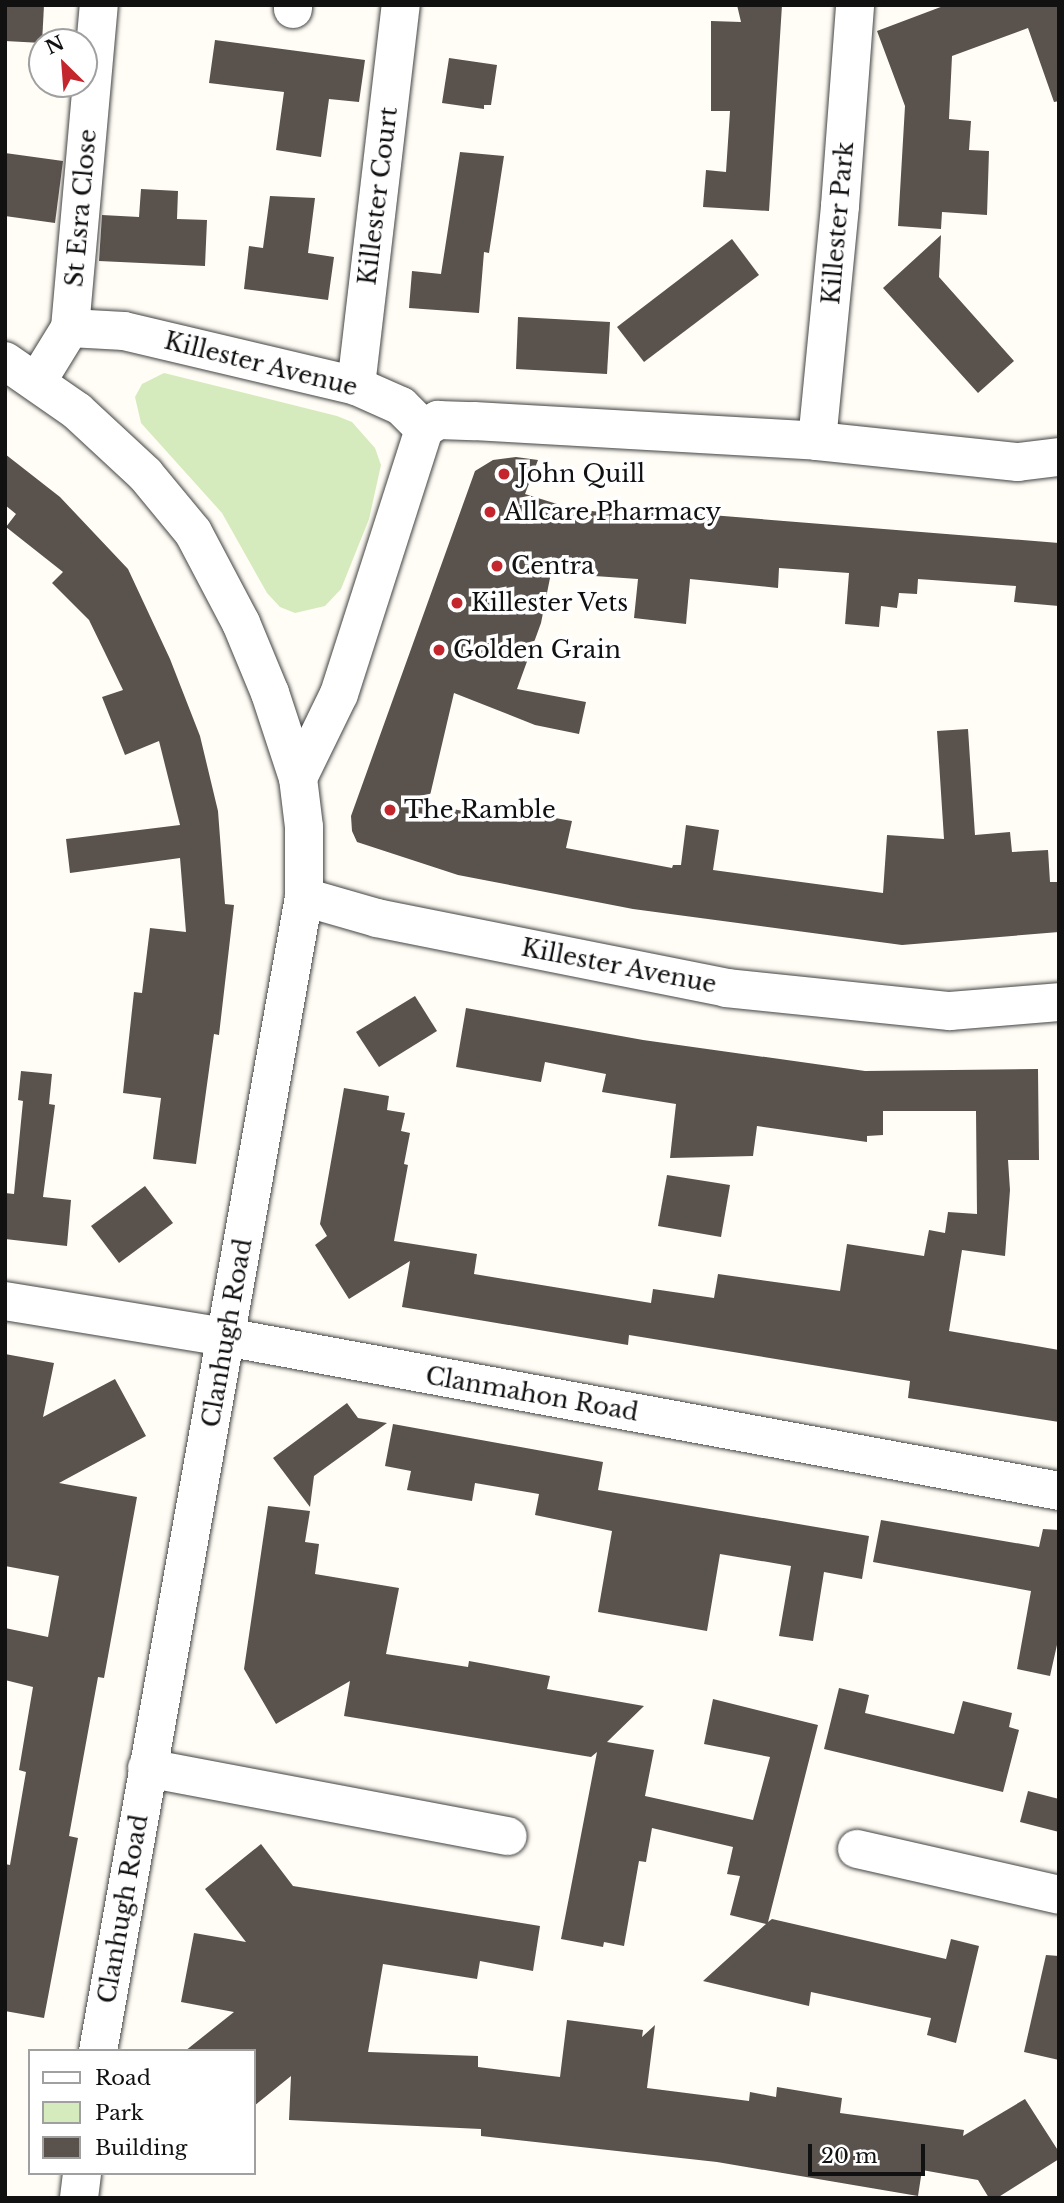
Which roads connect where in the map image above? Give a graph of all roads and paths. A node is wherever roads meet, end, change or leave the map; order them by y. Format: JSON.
{"nodes":[{"id":1,"x":99,"y":5,"type":"edge"},
{"id":2,"x":401,"y":5,"type":"edge"},
{"id":3,"x":855,"y":5,"type":"edge"},
{"id":4,"x":70,"y":328,"type":"junction"},
{"id":5,"x":5,"y":361,"type":"edge"},
{"id":6,"x":38,"y":380,"type":"junction"},
{"id":7,"x":356,"y":386,"type":"junction"},
{"id":8,"x":424,"y":429,"type":"junction"},
{"id":9,"x":817,"y":441,"type":"junction"},
{"id":10,"x":1059,"y":457,"type":"edge"},
{"id":11,"x":298,"y":778,"type":"junction"},
{"id":12,"x":304,"y":897,"type":"junction"},
{"id":13,"x":1059,"y":1002,"type":"edge"},
{"id":14,"x":5,"y":1301,"type":"edge"},
{"id":15,"x":226,"y":1337,"type":"junction"},
{"id":16,"x":1059,"y":1491,"type":"edge"},
{"id":17,"x":147,"y":1768,"type":"junction"},
{"id":18,"x":508,"y":1836,"type":"dead end"},
{"id":19,"x":857,"y":1849,"type":"dead end"},
{"id":20,"x":1059,"y":1895,"type":"edge"},
{"id":21,"x":98,"y":2049,"type":"edge"},
{"id":22,"x":82,"y":2175,"type":"edge"},
{"id":23,"x":79,"y":2198,"type":"edge"}],
"edges":[{"from":1,"to":4,"type":"street","name":"St Esra Close"},
{"from":2,"to":7,"type":"street","name":"Killester Court"},
{"from":3,"to":9,"type":"street","name":"Killester Park"},
{"from":4,"to":6,"type":"street"},
{"from":4,"to":7,"type":"street","name":"Killester Avenue"},
{"from":5,"to":6,"type":"street"},
{"from":6,"to":11,"type":"street"},
{"from":7,"to":8,"type":"street","name":"Killester Avenue"},
{"from":8,"to":9,"type":"street"},
{"from":8,"to":11,"type":"street"},
{"from":9,"to":10,"type":"street"},
{"from":11,"to":12,"type":"street"},
{"from":12,"to":13,"type":"street","name":"Killester Avenue"},
{"from":12,"to":15,"type":"street","name":"Clanhugh Road"},
{"from":14,"to":15,"type":"street","name":"Clanmahon Road"},
{"from":15,"to":16,"type":"street","name":"Clanmahon Road"},
{"from":15,"to":17,"type":"street","name":"Clanhugh Road"},
{"from":17,"to":18,"type":"street"},
{"from":17,"to":21,"type":"street","name":"Clanhugh Road"},
{"from":19,"to":20,"type":"street"},
{"from":22,"to":23,"type":"street"}]}
